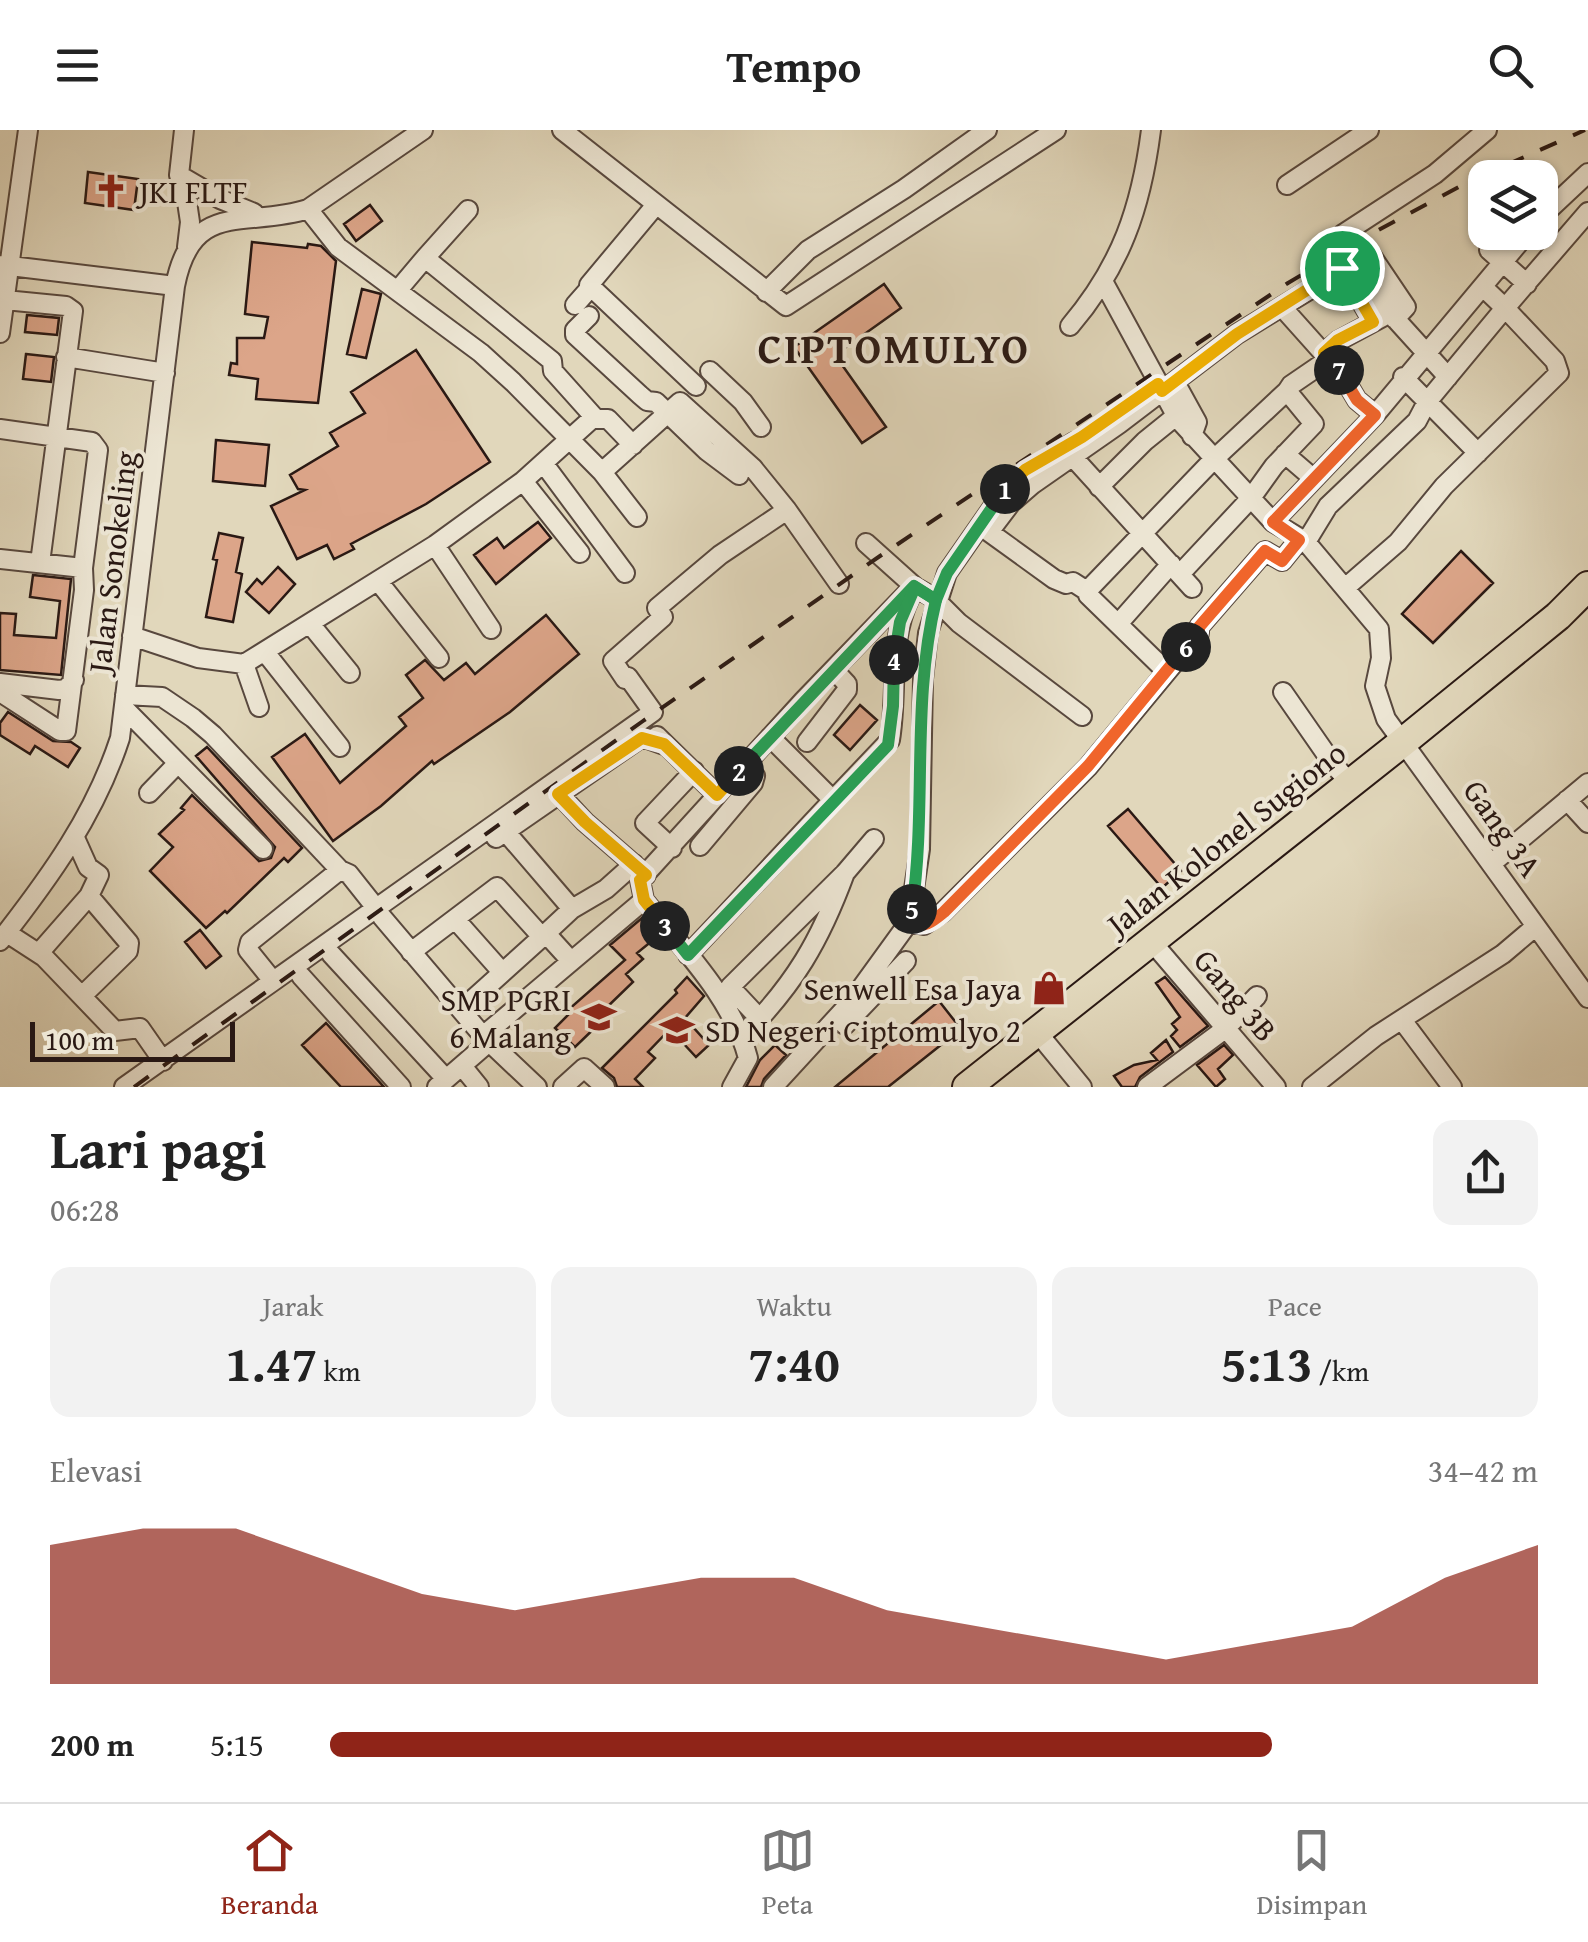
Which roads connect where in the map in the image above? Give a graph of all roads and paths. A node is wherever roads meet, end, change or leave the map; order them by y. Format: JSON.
{"nodes":[{"id":1,"x":28,"y":130,"type":"edge"},
{"id":2,"x":184,"y":130,"type":"edge"},
{"id":3,"x":422,"y":130,"type":"edge"},
{"id":4,"x":562,"y":130,"type":"edge"},
{"id":5,"x":987,"y":130,"type":"edge"},
{"id":6,"x":1056,"y":130,"type":"edge"},
{"id":7,"x":1150,"y":130,"type":"edge"},
{"id":8,"x":1369,"y":130,"type":"edge"},
{"id":9,"x":1487,"y":130,"type":"edge"},
{"id":10,"x":1588,"y":174,"type":"edge"},
{"id":11,"x":179,"y":175,"type":"junction"},
{"id":12,"x":1287,"y":185,"type":"dead end"},
{"id":13,"x":1558,"y":202,"type":"edge"},
{"id":14,"x":655,"y":206,"type":"junction"},
{"id":15,"x":308,"y":208,"type":"junction"},
{"id":16,"x":468,"y":210,"type":"dead end"},
{"id":17,"x":1588,"y":212,"type":"edge"},
{"id":18,"x":261,"y":214,"type":"junction"},
{"id":19,"x":1343,"y":234,"type":"dead end"},
{"id":20,"x":1558,"y":245,"type":"edge"},
{"id":21,"x":187,"y":247,"type":"junction"},
{"id":22,"x":1489,"y":250,"type":"dead end"},
{"id":23,"x":1514,"y":250,"type":"edge"},
{"id":24,"x":1553,"y":250,"type":"edge"},
{"id":25,"x":1370,"y":254,"type":"dead end"},
{"id":26,"x":425,"y":258,"type":"junction"},
{"id":27,"x":5,"y":265,"type":"edge"},
{"id":28,"x":1503,"y":265,"type":"junction"},
{"id":29,"x":1104,"y":283,"type":"junction"},
{"id":30,"x":1527,"y":284,"type":"junction"},
{"id":31,"x":175,"y":286,"type":"junction"},
{"id":32,"x":590,"y":288,"type":"junction"},
{"id":33,"x":1484,"y":288,"type":"junction"},
{"id":34,"x":398,"y":290,"type":"junction"},
{"id":35,"x":766,"y":292,"type":"junction"},
{"id":36,"x":6,"y":300,"type":"junction"},
{"id":37,"x":1282,"y":307,"type":"junction"},
{"id":38,"x":1504,"y":308,"type":"junction"},
{"id":39,"x":1386,"y":318,"type":"junction"},
{"id":40,"x":1070,"y":326,"type":"dead end"},
{"id":41,"x":0,"y":332,"type":"edge"},
{"id":42,"x":1426,"y":354,"type":"junction"},
{"id":43,"x":1327,"y":356,"type":"junction"},
{"id":44,"x":66,"y":357,"type":"junction"},
{"id":45,"x":710,"y":371,"type":"dead end"},
{"id":46,"x":165,"y":373,"type":"junction"},
{"id":47,"x":1403,"y":377,"type":"junction"},
{"id":48,"x":1448,"y":377,"type":"junction"},
{"id":49,"x":696,"y":386,"type":"dead end"},
{"id":50,"x":1165,"y":386,"type":"junction"},
{"id":51,"x":1287,"y":391,"type":"junction"},
{"id":52,"x":1427,"y":402,"type":"junction"},
{"id":53,"x":668,"y":413,"type":"junction"},
{"id":54,"x":1375,"y":415,"type":"junction"},
{"id":55,"x":1176,"y":416,"type":"junction"},
{"id":56,"x":594,"y":417,"type":"junction"},
{"id":57,"x":1314,"y":424,"type":"junction"},
{"id":58,"x":761,"y":427,"type":"dead end"},
{"id":59,"x":0,"y":429,"type":"edge"},
{"id":60,"x":1192,"y":436,"type":"junction"},
{"id":61,"x":55,"y":438,"type":"junction"},
{"id":62,"x":570,"y":441,"type":"junction"},
{"id":63,"x":633,"y":446,"type":"junction"},
{"id":64,"x":1342,"y":448,"type":"junction"},
{"id":65,"x":1478,"y":452,"type":"junction"},
{"id":66,"x":1285,"y":454,"type":"junction"},
{"id":67,"x":1072,"y":456,"type":"junction"},
{"id":68,"x":1213,"y":460,"type":"junction"},
{"id":69,"x":544,"y":464,"type":"junction"},
{"id":70,"x":602,"y":472,"type":"junction"},
{"id":71,"x":738,"y":475,"type":"dead end"},
{"id":72,"x":1314,"y":480,"type":"junction"},
{"id":73,"x":523,"y":482,"type":"junction"},
{"id":74,"x":1099,"y":487,"type":"junction"},
{"id":75,"x":1251,"y":498,"type":"junction"},
{"id":76,"x":786,"y":510,"type":"junction"},
{"id":77,"x":638,"y":517,"type":"dead end"},
{"id":78,"x":1273,"y":522,"type":"junction"},
{"id":79,"x":1142,"y":532,"type":"junction"},
{"id":80,"x":1302,"y":541,"type":"junction"},
{"id":81,"x":866,"y":543,"type":"dead end"},
{"id":82,"x":435,"y":545,"type":"junction"},
{"id":83,"x":580,"y":553,"type":"dead end"},
{"id":84,"x":0,"y":559,"type":"edge"},
{"id":85,"x":1588,"y":562,"type":"edge"},
{"id":86,"x":40,"y":563,"type":"junction"},
{"id":87,"x":84,"y":568,"type":"junction"},
{"id":88,"x":625,"y":573,"type":"dead end"},
{"id":89,"x":1181,"y":575,"type":"junction"},
{"id":90,"x":378,"y":581,"type":"junction"},
{"id":91,"x":839,"y":584,"type":"dead end"},
{"id":92,"x":1588,"y":586,"type":"edge"},
{"id":93,"x":915,"y":587,"type":"junction"},
{"id":94,"x":1345,"y":588,"type":"junction"},
{"id":95,"x":1088,"y":590,"type":"junction"},
{"id":96,"x":936,"y":600,"type":"junction"},
{"id":97,"x":311,"y":624,"type":"junction"},
{"id":98,"x":1118,"y":624,"type":"junction"},
{"id":99,"x":491,"y":629,"type":"dead end"},
{"id":100,"x":132,"y":636,"type":"junction"},
{"id":101,"x":1526,"y":640,"type":"junction"},
{"id":102,"x":264,"y":652,"type":"junction"},
{"id":103,"x":439,"y":658,"type":"dead end"},
{"id":104,"x":244,"y":664,"type":"junction"},
{"id":105,"x":834,"y":670,"type":"junction"},
{"id":106,"x":1166,"y":670,"type":"junction"},
{"id":107,"x":350,"y":673,"type":"dead end"},
{"id":108,"x":74,"y":680,"type":"junction"},
{"id":109,"x":0,"y":683,"type":"edge"},
{"id":110,"x":0,"y":692,"type":"edge"},
{"id":111,"x":1284,"y":692,"type":"dead end"},
{"id":112,"x":125,"y":702,"type":"junction"},
{"id":113,"x":259,"y":707,"type":"dead end"},
{"id":114,"x":1082,"y":716,"type":"dead end"},
{"id":115,"x":642,"y":720,"type":"junction"},
{"id":116,"x":770,"y":737,"type":"junction"},
{"id":117,"x":806,"y":742,"type":"dead end"},
{"id":118,"x":1404,"y":742,"type":"junction"},
{"id":119,"x":664,"y":744,"type":"junction"},
{"id":120,"x":340,"y":746,"type":"dead end"},
{"id":121,"x":178,"y":763,"type":"junction"},
{"id":122,"x":742,"y":766,"type":"junction"},
{"id":123,"x":694,"y":770,"type":"junction"},
{"id":124,"x":1588,"y":783,"type":"edge"},
{"id":125,"x":1351,"y":784,"type":"junction"},
{"id":126,"x":149,"y":793,"type":"dead end"},
{"id":127,"x":558,"y":794,"type":"junction"},
{"id":128,"x":717,"y":795,"type":"junction"},
{"id":129,"x":833,"y":800,"type":"junction"},
{"id":130,"x":1567,"y":800,"type":"junction"},
{"id":131,"x":1588,"y":823,"type":"edge"},
{"id":132,"x":505,"y":831,"type":"junction"},
{"id":133,"x":75,"y":838,"type":"junction"},
{"id":134,"x":874,"y":839,"type":"dead end"},
{"id":135,"x":700,"y":846,"type":"dead end"},
{"id":136,"x":672,"y":848,"type":"junction"},
{"id":137,"x":263,"y":849,"type":"dead end"},
{"id":138,"x":1490,"y":864,"type":"junction"},
{"id":139,"x":640,"y":869,"type":"junction"},
{"id":140,"x":340,"y":870,"type":"junction"},
{"id":141,"x":845,"y":873,"type":"junction"},
{"id":142,"x":88,"y":896,"type":"junction"},
{"id":143,"x":644,"y":900,"type":"junction"},
{"id":144,"x":572,"y":909,"type":"junction"},
{"id":145,"x":379,"y":912,"type":"junction"},
{"id":146,"x":455,"y":920,"type":"junction"},
{"id":147,"x":909,"y":922,"type":"junction"},
{"id":148,"x":1536,"y":926,"type":"junction"},
{"id":149,"x":2,"y":936,"type":"edge"},
{"id":150,"x":542,"y":936,"type":"junction"},
{"id":151,"x":1152,"y":942,"type":"junction"},
{"id":152,"x":411,"y":952,"type":"junction"},
{"id":153,"x":39,"y":954,"type":"junction"},
{"id":154,"x":331,"y":954,"type":"junction"},
{"id":155,"x":688,"y":955,"type":"junction"},
{"id":156,"x":571,"y":962,"type":"junction"},
{"id":157,"x":906,"y":962,"type":"dead end"},
{"id":158,"x":502,"y":972,"type":"junction"},
{"id":159,"x":301,"y":976,"type":"junction"},
{"id":160,"x":273,"y":982,"type":"junction"},
{"id":161,"x":83,"y":995,"type":"junction"},
{"id":162,"x":1257,"y":996,"type":"dead end"},
{"id":163,"x":1588,"y":998,"type":"edge"},
{"id":164,"x":461,"y":1010,"type":"junction"},
{"id":165,"x":760,"y":1019,"type":"junction"},
{"id":166,"x":1402,"y":1020,"type":"junction"},
{"id":167,"x":1225,"y":1029,"type":"junction"},
{"id":168,"x":1037,"y":1032,"type":"junction"},
{"id":169,"x":742,"y":1036,"type":"junction"},
{"id":170,"x":486,"y":1039,"type":"junction"},
{"id":171,"x":462,"y":1066,"type":"junction"},
{"id":172,"x":156,"y":1078,"type":"edge"},
{"id":173,"x":778,"y":1081,"type":"edge"},
{"id":174,"x":441,"y":1083,"type":"edge"},
{"id":175,"x":124,"y":1087,"type":"edge"},
{"id":176,"x":401,"y":1087,"type":"edge"},
{"id":177,"x":479,"y":1087,"type":"edge"},
{"id":178,"x":537,"y":1087,"type":"edge"},
{"id":179,"x":563,"y":1087,"type":"edge"},
{"id":180,"x":605,"y":1087,"type":"edge"},
{"id":181,"x":732,"y":1087,"type":"edge"},
{"id":182,"x":966,"y":1087,"type":"edge"},
{"id":183,"x":1082,"y":1087,"type":"edge"},
{"id":184,"x":1148,"y":1087,"type":"edge"},
{"id":185,"x":1276,"y":1087,"type":"edge"},
{"id":186,"x":1312,"y":1087,"type":"edge"},
{"id":187,"x":1452,"y":1087,"type":"edge"}],
"edges":[{"from":1,"to":27,"type":"street"},
{"from":2,"to":11,"type":"street"},
{"from":3,"to":15,"type":"street"},
{"from":4,"to":14,"type":"street"},
{"from":5,"to":35,"type":"street"},
{"from":6,"to":35,"type":"street"},
{"from":7,"to":29,"type":"street"},
{"from":8,"to":12,"type":"street"},
{"from":9,"to":19,"type":"street"},
{"from":10,"to":13,"type":"street"},
{"from":11,"to":18,"type":"street"},
{"from":11,"to":21,"type":"street"},
{"from":14,"to":32,"type":"street"},
{"from":14,"to":35,"type":"street"},
{"from":15,"to":18,"type":"street"},
{"from":15,"to":34,"type":"street"},
{"from":16,"to":26,"type":"street"},
{"from":17,"to":20,"type":"street"},
{"from":18,"to":21,"type":"street"},
{"from":21,"to":31,"type":"street","name":"Jalan Sonokeling"},
{"from":22,"to":28,"type":"street"},
{"from":23,"to":28,"type":"street"},
{"from":24,"to":30,"type":"street"},
{"from":25,"to":39,"type":"street"},
{"from":26,"to":34,"type":"street"},
{"from":26,"to":56,"type":"street"},
{"from":27,"to":31,"type":"street"},
{"from":27,"to":36,"type":"street"},
{"from":28,"to":30,"type":"street"},
{"from":28,"to":33,"type":"street"},
{"from":29,"to":40,"type":"street"},
{"from":29,"to":50,"type":"street"},
{"from":30,"to":38,"type":"street"},
{"from":31,"to":46,"type":"street","name":"Jalan Sonokeling"},
{"from":32,"to":49,"type":"street"},
{"from":32,"to":53,"type":"street"},
{"from":33,"to":38,"type":"street"},
{"from":33,"to":42,"type":"street"},
{"from":34,"to":62,"type":"street"},
{"from":36,"to":41,"type":"street"},
{"from":36,"to":44,"type":"street"},
{"from":37,"to":39,"type":"street"},
{"from":37,"to":43,"type":"street"},
{"from":37,"to":50,"type":"street"},
{"from":38,"to":48,"type":"street"},
{"from":38,"to":65,"type":"street"},
{"from":39,"to":42,"type":"street"},
{"from":39,"to":43,"type":"street"},
{"from":42,"to":47,"type":"street"},
{"from":42,"to":48,"type":"street"},
{"from":43,"to":51,"type":"street"},
{"from":43,"to":54,"type":"street"},
{"from":44,"to":46,"type":"street"},
{"from":44,"to":61,"type":"street"},
{"from":45,"to":58,"type":"street"},
{"from":46,"to":100,"type":"street","name":"Jalan Sonokeling"},
{"from":47,"to":52,"type":"street"},
{"from":47,"to":54,"type":"street"},
{"from":48,"to":52,"type":"street"},
{"from":50,"to":55,"type":"street","name":"Gang 3A"},
{"from":50,"to":60,"type":"street"},
{"from":50,"to":67,"type":"street"},
{"from":50,"to":96,"type":"street"},
{"from":51,"to":57,"type":"street"},
{"from":51,"to":68,"type":"street"},
{"from":52,"to":65,"type":"street"},
{"from":52,"to":80,"type":"street"},
{"from":53,"to":63,"type":"street"},
{"from":53,"to":71,"type":"street"},
{"from":53,"to":76,"type":"street"},
{"from":54,"to":64,"type":"street"},
{"from":55,"to":60,"type":"street","name":"Gang 3A"},
{"from":55,"to":74,"type":"street"},
{"from":56,"to":62,"type":"street"},
{"from":56,"to":63,"type":"street"},
{"from":57,"to":64,"type":"street"},
{"from":57,"to":66,"type":"street"},
{"from":59,"to":61,"type":"street"},
{"from":60,"to":68,"type":"street","name":"Gang 3A"},
{"from":61,"to":86,"type":"street"},
{"from":61,"to":87,"type":"street"},
{"from":62,"to":69,"type":"street"},
{"from":62,"to":70,"type":"street"},
{"from":63,"to":70,"type":"street"},
{"from":64,"to":72,"type":"street"},
{"from":65,"to":94,"type":"street"},
{"from":66,"to":72,"type":"street"},
{"from":66,"to":75,"type":"street"},
{"from":67,"to":74,"type":"street"},
{"from":67,"to":95,"type":"street"},
{"from":68,"to":75,"type":"street","name":"Gang 3A"},
{"from":68,"to":79,"type":"street"},
{"from":69,"to":73,"type":"street"},
{"from":69,"to":88,"type":"street"},
{"from":70,"to":77,"type":"street"},
{"from":72,"to":78,"type":"street"},
{"from":73,"to":82,"type":"street"},
{"from":73,"to":83,"type":"street"},
{"from":74,"to":79,"type":"street"},
{"from":75,"to":78,"type":"street","name":"Gang 3A"},
{"from":75,"to":89,"type":"street"},
{"from":76,"to":91,"type":"street"},
{"from":76,"to":115,"type":"street"},
{"from":78,"to":80,"type":"street","name":"Gang 3A"},
{"from":79,"to":89,"type":"street"},
{"from":79,"to":95,"type":"street"},
{"from":80,"to":94,"type":"street","name":"Gang 3A"},
{"from":80,"to":106,"type":"street"},
{"from":81,"to":93,"type":"street"},
{"from":82,"to":90,"type":"street"},
{"from":82,"to":99,"type":"street"},
{"from":84,"to":86,"type":"street"},
{"from":85,"to":101,"type":"highway","name":"Jalan Kolonel Sugiono"},
{"from":86,"to":87,"type":"street"},
{"from":87,"to":108,"type":"street"},
{"from":89,"to":98,"type":"street"},
{"from":90,"to":97,"type":"street"},
{"from":90,"to":103,"type":"street"},
{"from":92,"to":101,"type":"highway","name":"Jalan Kolonel Sugiono"},
{"from":93,"to":96,"type":"street"},
{"from":93,"to":105,"type":"street"},
{"from":93,"to":129,"type":"street"},
{"from":94,"to":118,"type":"street","name":"Gang 3A"},
{"from":95,"to":98,"type":"street"},
{"from":96,"to":114,"type":"street"},
{"from":96,"to":147,"type":"street"},
{"from":97,"to":102,"type":"street"},
{"from":97,"to":107,"type":"street"},
{"from":98,"to":106,"type":"street"},
{"from":100,"to":104,"type":"street"},
{"from":100,"to":112,"type":"street","name":"Jalan Sonokeling"},
{"from":101,"to":118,"type":"highway","name":"Jalan Kolonel Sugiono"},
{"from":102,"to":104,"type":"street"},
{"from":102,"to":120,"type":"street"},
{"from":104,"to":113,"type":"street"},
{"from":105,"to":116,"type":"street"},
{"from":105,"to":117,"type":"street"},
{"from":106,"to":147,"type":"street"},
{"from":108,"to":109,"type":"street"},
{"from":108,"to":110,"type":"street"},
{"from":111,"to":125,"type":"street"},
{"from":112,"to":121,"type":"street"},
{"from":112,"to":133,"type":"street","name":"Jalan Sonokeling"},
{"from":112,"to":140,"type":"street"},
{"from":115,"to":119,"type":"street"},
{"from":115,"to":145,"type":"street"},
{"from":116,"to":122,"type":"street"},
{"from":116,"to":129,"type":"street"},
{"from":118,"to":125,"type":"highway","name":"Jalan Kolonel Sugiono"},
{"from":118,"to":138,"type":"street","name":"Gang 3A"},
{"from":119,"to":123,"type":"street"},
{"from":119,"to":127,"type":"street"},
{"from":121,"to":126,"type":"street"},
{"from":121,"to":137,"type":"street"},
{"from":122,"to":128,"type":"street"},
{"from":122,"to":135,"type":"street"},
{"from":123,"to":128,"type":"street"},
{"from":123,"to":136,"type":"street"},
{"from":124,"to":130,"type":"street"},
{"from":125,"to":151,"type":"highway","name":"Jalan Kolonel Sugiono"},
{"from":127,"to":132,"type":"street"},
{"from":127,"to":139,"type":"street"},
{"from":128,"to":136,"type":"street"},
{"from":129,"to":155,"type":"street"},
{"from":130,"to":131,"type":"street"},
{"from":130,"to":138,"type":"street"},
{"from":132,"to":144,"type":"street"},
{"from":132,"to":145,"type":"street"},
{"from":133,"to":142,"type":"street"},
{"from":133,"to":149,"type":"street","name":"Jalan Sonokeling"},
{"from":134,"to":141,"type":"street"},
{"from":136,"to":139,"type":"street"},
{"from":138,"to":148,"type":"street","name":"Gang 3A"},
{"from":139,"to":143,"type":"street"},
{"from":139,"to":144,"type":"street"},
{"from":140,"to":145,"type":"street"},
{"from":140,"to":160,"type":"street"},
{"from":141,"to":165,"type":"street"},
{"from":141,"to":165,"type":"street"},
{"from":142,"to":153,"type":"street"},
{"from":142,"to":161,"type":"street"},
{"from":143,"to":155,"type":"street"},
{"from":143,"to":156,"type":"street"},
{"from":144,"to":150,"type":"street"},
{"from":145,"to":152,"type":"street"},
{"from":145,"to":154,"type":"street"},
{"from":145,"to":160,"type":"street"},
{"from":146,"to":150,"type":"street"},
{"from":146,"to":152,"type":"street"},
{"from":146,"to":158,"type":"street"},
{"from":147,"to":173,"type":"street"},
{"from":148,"to":163,"type":"street","name":"Gang 3A"},
{"from":148,"to":166,"type":"street"},
{"from":149,"to":153,"type":"street"},
{"from":150,"to":156,"type":"street"},
{"from":150,"to":158,"type":"street"},
{"from":151,"to":167,"type":"street","name":"Gang 3B"},
{"from":151,"to":168,"type":"highway","name":"Jalan Kolonel Sugiono"},
{"from":152,"to":164,"type":"street"},
{"from":153,"to":161,"type":"street"},
{"from":154,"to":159,"type":"street"},
{"from":154,"to":174,"type":"street"},
{"from":155,"to":169,"type":"street"},
{"from":156,"to":170,"type":"street"},
{"from":157,"to":173,"type":"street"},
{"from":158,"to":164,"type":"street"},
{"from":159,"to":172,"type":"street"},
{"from":159,"to":176,"type":"street"},
{"from":160,"to":172,"type":"street"},
{"from":161,"to":172,"type":"street"},
{"from":162,"to":167,"type":"street"},
{"from":164,"to":170,"type":"street"},
{"from":165,"to":169,"type":"street"},
{"from":166,"to":186,"type":"street"},
{"from":166,"to":187,"type":"street"},
{"from":167,"to":184,"type":"street"},
{"from":167,"to":185,"type":"street","name":"Gang 3B"},
{"from":168,"to":182,"type":"highway","name":"Jalan Kolonel Sugiono"},
{"from":168,"to":183,"type":"street"},
{"from":169,"to":181,"type":"street"},
{"from":170,"to":171,"type":"street"},
{"from":170,"to":178,"type":"street"},
{"from":171,"to":174,"type":"street"},
{"from":171,"to":177,"type":"street"},
{"from":172,"to":175,"type":"street"},
{"from":179,"to":180,"type":"street"}]}
